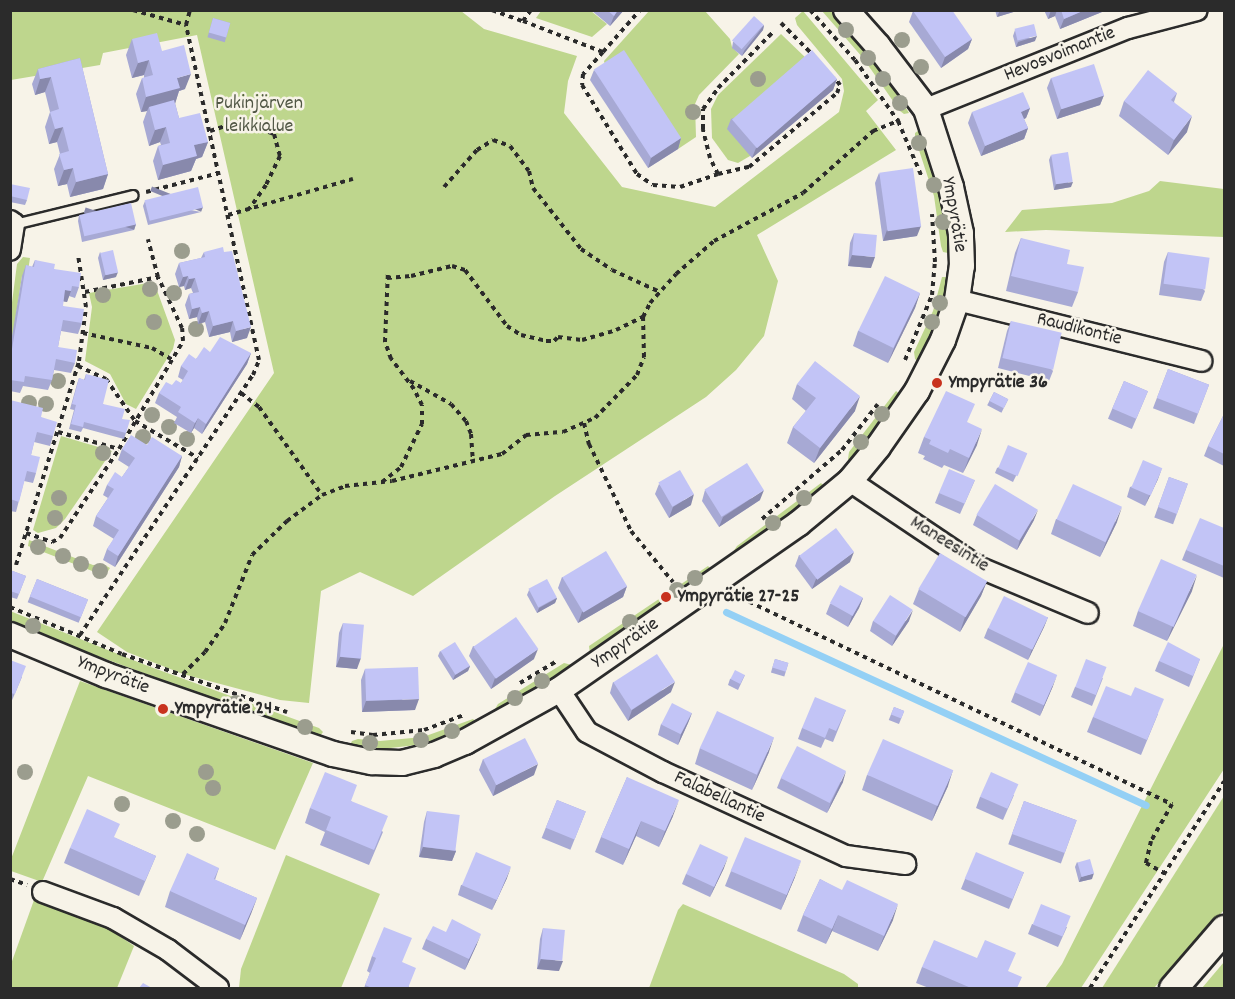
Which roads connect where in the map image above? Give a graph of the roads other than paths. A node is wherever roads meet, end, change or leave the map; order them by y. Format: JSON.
{"nodes":[{"id":1,"x":846,"y":10,"type":"edge"},
{"id":2,"x":1197,"y":10,"type":"edge"},
{"id":3,"x":926,"y":109,"type":"junction"},
{"id":4,"x":134,"y":195,"type":"road end"},
{"id":5,"x":12,"y":223,"type":"edge"},
{"id":6,"x":10,"y":250,"type":"edge"},
{"id":7,"x":957,"y":300,"type":"junction"},
{"id":8,"x":1201,"y":361,"type":"dead end"},
{"id":9,"x":850,"y":481,"type":"junction"},
{"id":10,"x":1088,"y":613,"type":"dead end"},
{"id":11,"x":10,"y":635,"type":"edge"},
{"id":12,"x":559,"y":690,"type":"junction"},
{"id":13,"x":904,"y":864,"type":"dead end"},
{"id":14,"x":38,"y":890,"type":"road end"},
{"id":15,"x":1224,"y":929,"type":"edge"},
{"id":16,"x":218,"y":988,"type":"edge"},
{"id":17,"x":1173,"y":988,"type":"edge"}],
"edges":[{"from":1,"to":3,"type":"street","name":"Ympyrätie"},
{"from":2,"to":3,"type":"street","name":"Hevosvoimantie"},
{"from":3,"to":7,"type":"street","name":"Ympyrätie"},
{"from":4,"to":5,"type":"lane"},
{"from":5,"to":6,"type":"street"},
{"from":7,"to":8,"type":"street","name":"Raudikontie"},
{"from":7,"to":9,"type":"street","name":"Ympyrätie"},
{"from":9,"to":10,"type":"street","name":"Maneesintie"},
{"from":9,"to":12,"type":"street","name":"Ympyrätie"},
{"from":11,"to":12,"type":"street","name":"Ympyrätie"},
{"from":12,"to":13,"type":"street","name":"Falabellantie"},
{"from":14,"to":16,"type":"street"},
{"from":15,"to":17,"type":"main road"}]}
